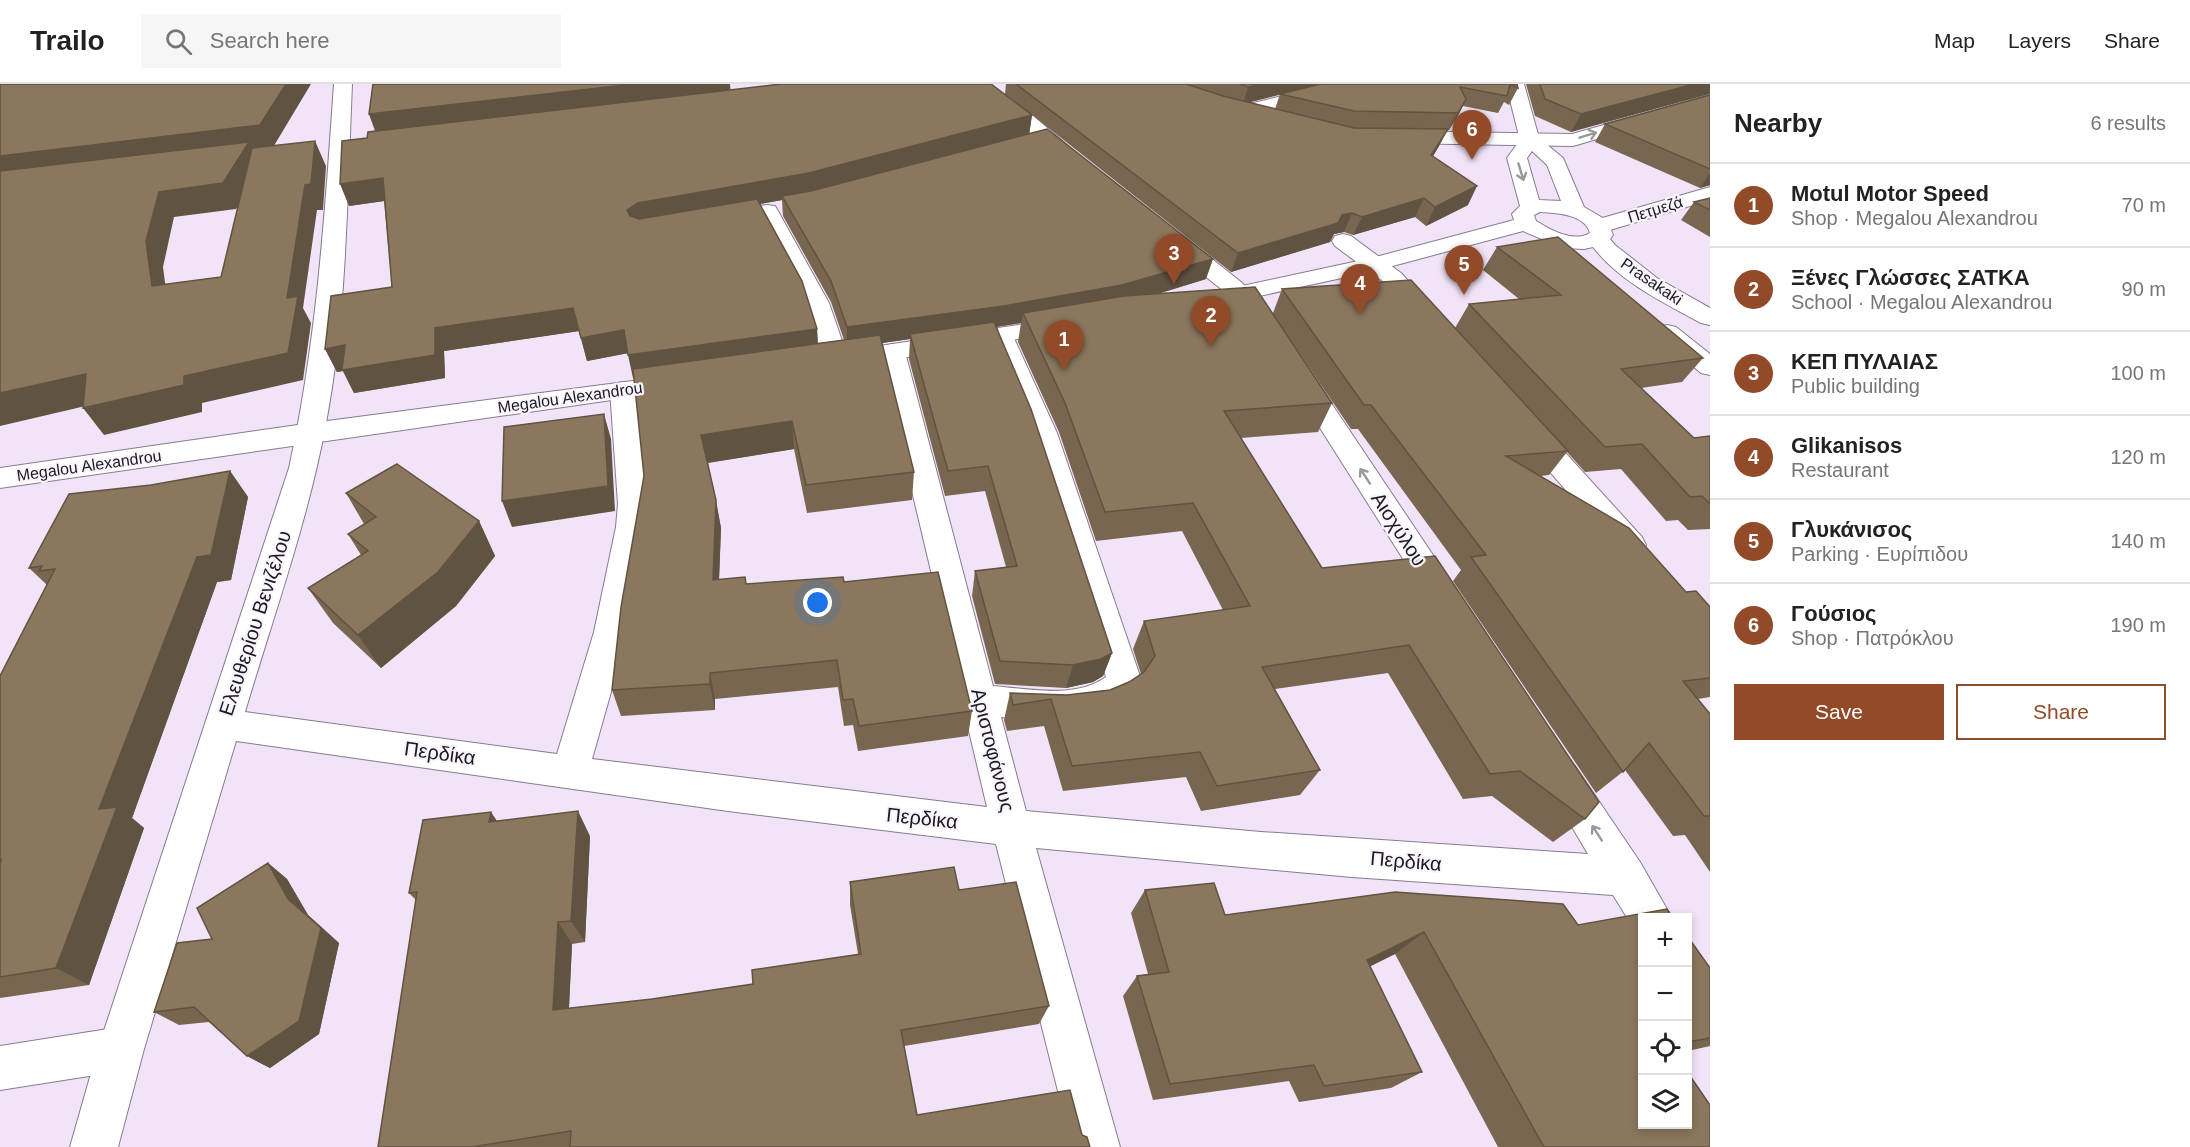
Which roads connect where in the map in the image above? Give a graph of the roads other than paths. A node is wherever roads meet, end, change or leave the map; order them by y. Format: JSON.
{"nodes":[{"id":1,"x":343,"y":84,"type":"edge"},
{"id":2,"x":976,"y":84,"type":"edge"},
{"id":3,"x":1352,"y":84,"type":"edge"},
{"id":4,"x":1515,"y":84,"type":"edge"},
{"id":5,"x":1710,"y":100,"type":"edge"},
{"id":6,"x":1284,"y":122,"type":"edge"},
{"id":7,"x":1385,"y":137,"type":"edge"},
{"id":8,"x":1050,"y":140,"type":"junction"},
{"id":9,"x":1530,"y":140,"type":"junction"},
{"id":10,"x":1029,"y":146,"type":"edge"},
{"id":11,"x":1086,"y":171,"type":"edge"},
{"id":12,"x":1710,"y":193,"type":"edge"},
{"id":13,"x":1575,"y":210,"type":"junction"},
{"id":14,"x":766,"y":212,"type":"edge"},
{"id":15,"x":1528,"y":216,"type":"junction"},
{"id":16,"x":1156,"y":226,"type":"edge"},
{"id":17,"x":1599,"y":232,"type":"junction"},
{"id":18,"x":1562,"y":240,"type":"junction"},
{"id":19,"x":1343,"y":241,"type":"dead end"},
{"id":20,"x":1374,"y":264,"type":"junction"},
{"id":21,"x":1585,"y":264,"type":"edge"},
{"id":22,"x":1240,"y":294,"type":"junction"},
{"id":23,"x":1191,"y":303,"type":"edge"},
{"id":24,"x":1645,"y":315,"type":"edge"},
{"id":25,"x":1710,"y":318,"type":"edge"},
{"id":26,"x":1082,"y":322,"type":"edge"},
{"id":27,"x":1441,"y":332,"type":"edge"},
{"id":28,"x":1001,"y":336,"type":"junction"},
{"id":29,"x":892,"y":352,"type":"junction"},
{"id":30,"x":1710,"y":368,"type":"edge"},
{"id":31,"x":706,"y":379,"type":"edge"},
{"id":32,"x":623,"y":390,"type":"junction"},
{"id":33,"x":1512,"y":412,"type":"edge"},
{"id":34,"x":312,"y":432,"type":"junction"},
{"id":35,"x":0,"y":478,"type":"edge"},
{"id":36,"x":1647,"y":563,"type":"edge"},
{"id":37,"x":1458,"y":619,"type":"edge"},
{"id":38,"x":981,"y":700,"type":"junction"},
{"id":39,"x":222,"y":724,"type":"junction"},
{"id":40,"x":1548,"y":757,"type":"edge"},
{"id":41,"x":570,"y":771,"type":"junction"},
{"id":42,"x":1013,"y":828,"type":"junction"},
{"id":43,"x":1626,"y":876,"type":"junction"},
{"id":44,"x":1648,"y":913,"type":"edge"},
{"id":45,"x":122,"y":1049,"type":"junction"},
{"id":46,"x":0,"y":1068,"type":"edge"},
{"id":47,"x":94,"y":1147,"type":"edge"},
{"id":48,"x":1096,"y":1147,"type":"edge"}],
"edges":[{"from":1,"to":34,"type":"street","name":"Ελευθερίου Βενιζέλου"},
{"from":2,"to":8,"type":"street"},
{"from":3,"to":6,"type":"street"},
{"from":4,"to":9,"type":"street"},
{"from":9,"to":5,"type":"street","one_way":true},
{"from":7,"to":9,"type":"street"},
{"from":8,"to":10,"type":"street"},
{"from":8,"to":11,"type":"street"},
{"from":9,"to":13,"type":"street"},
{"from":9,"to":15,"type":"street","one_way":true},
{"from":12,"to":17,"type":"street","name":"Πετμεζά"},
{"from":13,"to":15,"type":"street"},
{"from":13,"to":17,"type":"street","name":"Prasakaki"},
{"from":14,"to":29,"type":"street"},
{"from":15,"to":18,"type":"street"},
{"from":15,"to":20,"type":"street"},
{"from":16,"to":22,"type":"street","name":"Αισχύλου"},
{"from":17,"to":18,"type":"street","name":"Πετμεζά"},
{"from":17,"to":25,"type":"street","name":"Prasakaki"},
{"from":18,"to":21,"type":"street"},
{"from":19,"to":20,"type":"street"},
{"from":20,"to":22,"type":"street"},
{"from":20,"to":27,"type":"street"},
{"from":22,"to":23,"type":"street"},
{"from":37,"to":22,"type":"street","name":"Αισχύλου","one_way":true},
{"from":24,"to":30,"type":"street"},
{"from":26,"to":28,"type":"street"},
{"from":28,"to":29,"type":"street"},
{"from":28,"to":38,"type":"street"},
{"from":29,"to":38,"type":"street","name":"Αριστοφάνους"},
{"from":31,"to":32,"type":"street","name":"Megalou Alexandrou"},
{"from":32,"to":34,"type":"street","name":"Megalou Alexandrou"},
{"from":32,"to":41,"type":"street"},
{"from":33,"to":36,"type":"street"},
{"from":34,"to":35,"type":"street","name":"Megalou Alexandrou"},
{"from":34,"to":39,"type":"street","name":"Ελευθερίου Βενιζέλου"},
{"from":38,"to":42,"type":"street","name":"Αριστοφάνους"},
{"from":39,"to":41,"type":"street","name":"Περδίκα"},
{"from":39,"to":45,"type":"street","name":"Ελευθερίου Βενιζέλου"},
{"from":43,"to":40,"type":"street","one_way":true},
{"from":41,"to":42,"type":"street","name":"Περδίκα"},
{"from":42,"to":43,"type":"street","name":"Περδίκα"},
{"from":42,"to":48,"type":"street","name":"Αριστοφάνους"},
{"from":43,"to":44,"type":"street"},
{"from":45,"to":46,"type":"street"},
{"from":45,"to":47,"type":"street","name":"Ελευθερίου Βενιζέλου"}]}
